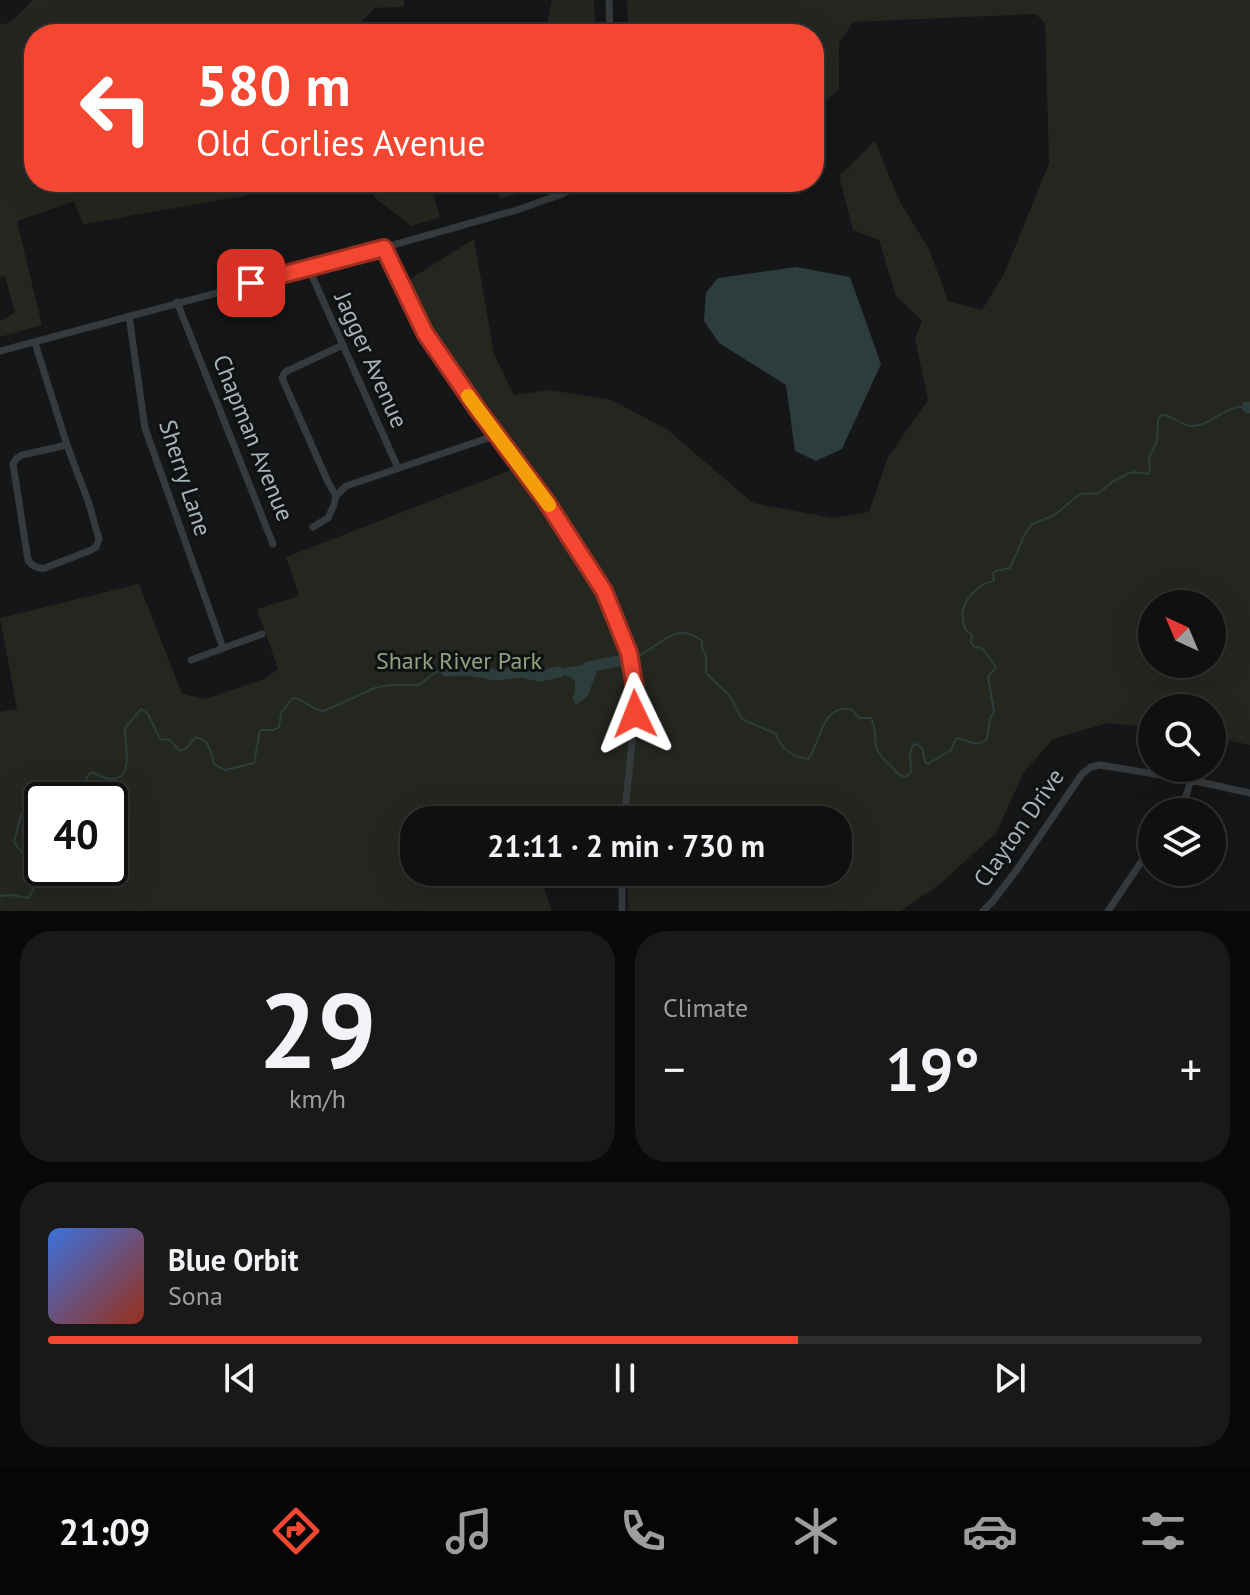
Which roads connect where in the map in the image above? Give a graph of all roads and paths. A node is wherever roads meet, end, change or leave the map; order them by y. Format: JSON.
{"nodes":[{"id":1,"x":609,"y":0,"type":"edge"},
{"id":2,"x":610,"y":24,"type":"edge"},
{"id":3,"x":565,"y":192,"type":"edge"},
{"id":4,"x":384,"y":248,"type":"junction"},
{"id":5,"x":308,"y":267,"type":"junction"},
{"id":6,"x":177,"y":302,"type":"junction"},
{"id":7,"x":129,"y":316,"type":"junction"},
{"id":8,"x":35,"y":343,"type":"junction"},
{"id":9,"x":343,"y":345,"type":"junction"},
{"id":10,"x":0,"y":351,"type":"edge"},
{"id":11,"x":497,"y":435,"type":"junction"},
{"id":12,"x":67,"y":445,"type":"junction"},
{"id":13,"x":398,"y":468,"type":"junction"},
{"id":14,"x":336,"y":496,"type":"junction"},
{"id":15,"x":313,"y":527,"type":"dead end"},
{"id":16,"x":273,"y":544,"type":"dead end"},
{"id":17,"x":262,"y":634,"type":"dead end"},
{"id":18,"x":223,"y":648,"type":"junction"},
{"id":19,"x":191,"y":660,"type":"dead end"},
{"id":20,"x":1138,"y":771,"type":"edge"},
{"id":21,"x":1200,"y":782,"type":"edge"},
{"id":22,"x":1250,"y":793,"type":"edge"},
{"id":23,"x":625,"y":806,"type":"edge"},
{"id":24,"x":1138,"y":867,"type":"edge"},
{"id":25,"x":622,"y":886,"type":"edge"},
{"id":26,"x":622,"y":911,"type":"edge"},
{"id":27,"x":983,"y":911,"type":"edge"},
{"id":28,"x":1108,"y":911,"type":"edge"}],
"edges":[{"from":1,"to":2,"type":"street"},
{"from":3,"to":4,"type":"street"},
{"from":4,"to":5,"type":"street"},
{"from":4,"to":11,"type":"street"},
{"from":5,"to":6,"type":"street"},
{"from":5,"to":9,"type":"street","name":"Jagger Avenue"},
{"from":6,"to":7,"type":"street"},
{"from":6,"to":16,"type":"street","name":"Chapman Avenue"},
{"from":7,"to":8,"type":"street"},
{"from":7,"to":18,"type":"street","name":"Sherry Lane"},
{"from":8,"to":10,"type":"street"},
{"from":8,"to":12,"type":"street"},
{"from":9,"to":13,"type":"street","name":"Jagger Avenue"},
{"from":9,"to":14,"type":"street"},
{"from":11,"to":13,"type":"street"},
{"from":11,"to":23,"type":"street"},
{"from":12,"to":12,"type":"street"},
{"from":13,"to":14,"type":"street"},
{"from":14,"to":15,"type":"street"},
{"from":17,"to":18,"type":"street"},
{"from":18,"to":19,"type":"street"},
{"from":20,"to":27,"type":"street","name":"Clayton Drive"},
{"from":21,"to":22,"type":"street"},
{"from":24,"to":28,"type":"street"},
{"from":25,"to":26,"type":"street"}]}
